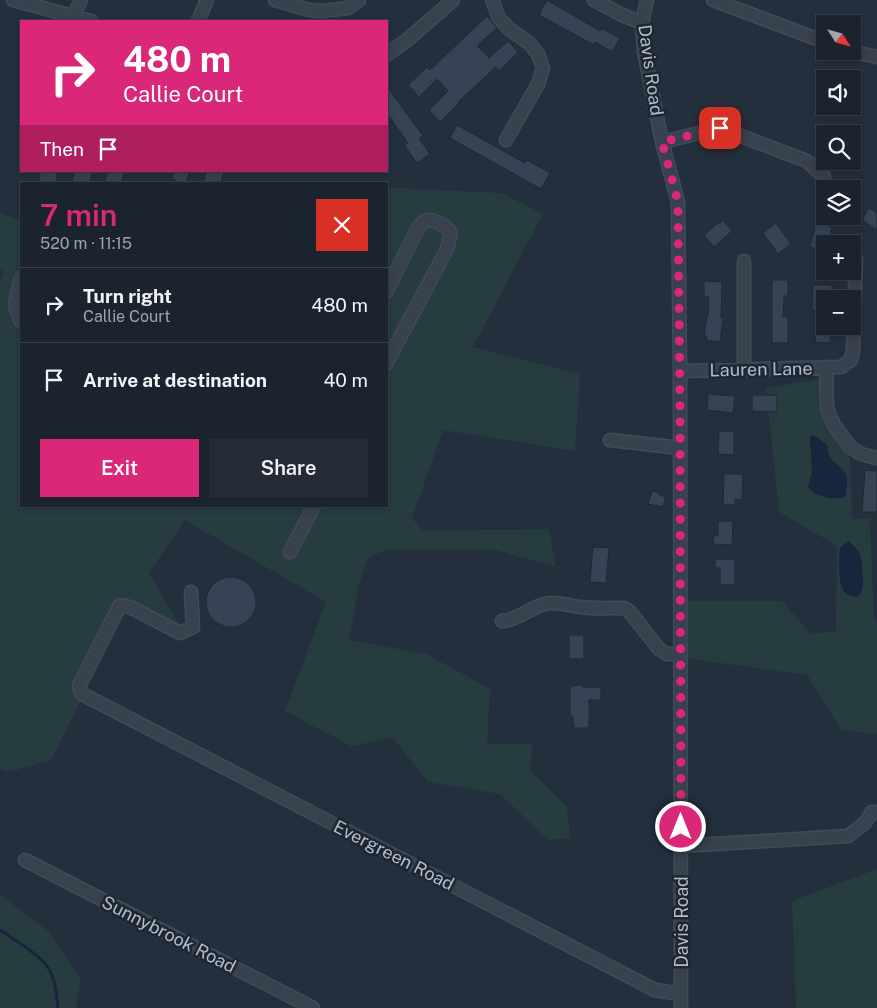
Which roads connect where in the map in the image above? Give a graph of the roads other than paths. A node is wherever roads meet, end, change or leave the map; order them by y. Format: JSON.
{"nodes":[{"id":1,"x":13,"y":0,"type":"edge"},
{"id":2,"x":81,"y":0,"type":"edge"},
{"id":3,"x":207,"y":0,"type":"edge"},
{"id":4,"x":275,"y":0,"type":"edge"},
{"id":5,"x":359,"y":0,"type":"edge"},
{"id":6,"x":453,"y":0,"type":"edge"},
{"id":7,"x":492,"y":0,"type":"edge"},
{"id":8,"x":594,"y":0,"type":"edge"},
{"id":9,"x":647,"y":0,"type":"edge"},
{"id":10,"x":713,"y":0,"type":"edge"},
{"id":11,"x":72,"y":19,"type":"edge"},
{"id":12,"x":198,"y":20,"type":"edge"},
{"id":13,"x":642,"y":23,"type":"junction"},
{"id":14,"x":816,"y":39,"type":"edge"},
{"id":15,"x":388,"y":54,"type":"edge"},
{"id":16,"x":861,"y":54,"type":"edge"},
{"id":17,"x":877,"y":57,"type":"edge"},
{"id":18,"x":506,"y":140,"type":"dead end"},
{"id":19,"x":662,"y":142,"type":"junction"},
{"id":20,"x":824,"y":177,"type":"dead end"},
{"id":21,"x":744,"y":261,"type":"dead end"},
{"id":22,"x":855,"y":280,"type":"edge"},
{"id":23,"x":20,"y":282,"type":"edge"},
{"id":24,"x":388,"y":288,"type":"edge"},
{"id":25,"x":20,"y":319,"type":"edge"},
{"id":26,"x":388,"y":360,"type":"edge"},
{"id":27,"x":826,"y":368,"type":"junction"},
{"id":28,"x":744,"y":369,"type":"junction"},
{"id":29,"x":680,"y":371,"type":"junction"},
{"id":30,"x":610,"y":440,"type":"dead end"},
{"id":31,"x":680,"y":448,"type":"junction"},
{"id":32,"x":877,"y":458,"type":"edge"},
{"id":33,"x":313,"y":507,"type":"edge"},
{"id":34,"x":290,"y":552,"type":"dead end"},
{"id":35,"x":191,"y":592,"type":"dead end"},
{"id":36,"x":502,"y":622,"type":"dead end"},
{"id":37,"x":681,"y":654,"type":"junction"},
{"id":38,"x":877,"y":812,"type":"edge"},
{"id":39,"x":681,"y":846,"type":"junction"},
{"id":40,"x":25,"y":860,"type":"dead end"},
{"id":41,"x":681,"y":994,"type":"junction"},
{"id":42,"x":313,"y":1008,"type":"edge"},
{"id":43,"x":681,"y":1008,"type":"edge"}],
"edges":[{"from":1,"to":11,"type":"street"},
{"from":2,"to":11,"type":"street"},
{"from":3,"to":12,"type":"street"},
{"from":4,"to":5,"type":"street"},
{"from":6,"to":15,"type":"street"},
{"from":7,"to":18,"type":"street"},
{"from":8,"to":13,"type":"street"},
{"from":9,"to":13,"type":"street","name":"Davis Road"},
{"from":10,"to":14,"type":"street"},
{"from":13,"to":19,"type":"street","name":"Davis Road"},
{"from":16,"to":17,"type":"street"},
{"from":19,"to":20,"type":"street"},
{"from":19,"to":29,"type":"street","name":"Davis Road"},
{"from":21,"to":28,"type":"street"},
{"from":22,"to":27,"type":"street","name":"Lauren Lane"},
{"from":23,"to":25,"type":"street"},
{"from":24,"to":26,"type":"street"},
{"from":27,"to":28,"type":"street","name":"Lauren Lane"},
{"from":27,"to":32,"type":"street"},
{"from":28,"to":29,"type":"street","name":"Lauren Lane"},
{"from":29,"to":31,"type":"street","name":"Davis Road"},
{"from":30,"to":31,"type":"street"},
{"from":31,"to":37,"type":"street","name":"Davis Road"},
{"from":33,"to":34,"type":"street"},
{"from":35,"to":41,"type":"street","name":"Evergreen Road"},
{"from":36,"to":37,"type":"street"},
{"from":37,"to":39,"type":"street","name":"Davis Road"},
{"from":38,"to":39,"type":"street"},
{"from":39,"to":41,"type":"street","name":"Davis Road"},
{"from":40,"to":42,"type":"street","name":"Sunnybrook Road"},
{"from":41,"to":43,"type":"street","name":"Davis Road"}]}
